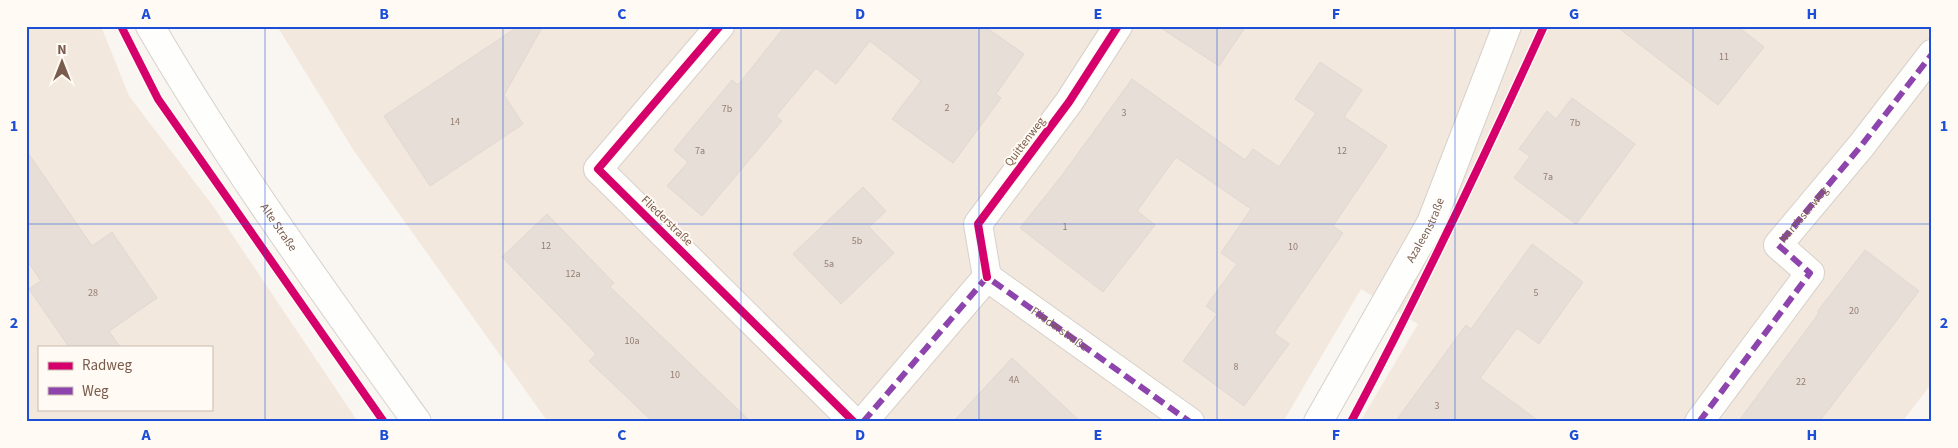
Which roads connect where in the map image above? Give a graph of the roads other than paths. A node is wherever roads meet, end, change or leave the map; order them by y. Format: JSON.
{"nodes":[{"id":1,"x":150,"y":26,"type":"edge"},
{"id":2,"x":720,"y":26,"type":"edge"},
{"id":3,"x":1118,"y":26,"type":"edge"},
{"id":4,"x":1507,"y":26,"type":"edge"},
{"id":5,"x":1932,"y":54,"type":"edge"},
{"id":6,"x":987,"y":277,"type":"junction"},
{"id":7,"x":417,"y":422,"type":"edge"},
{"id":8,"x":854,"y":422,"type":"edge"},
{"id":9,"x":863,"y":422,"type":"edge"},
{"id":10,"x":1190,"y":422,"type":"edge"},
{"id":11,"x":1318,"y":422,"type":"edge"},
{"id":12,"x":1699,"y":422,"type":"edge"}],
"edges":[{"from":1,"to":7,"type":"street","name":"Alte Straße"},
{"from":2,"to":8,"type":"street","name":"Fliederstraße"},
{"from":3,"to":6,"type":"street","name":"Quittenweg"},
{"from":4,"to":11,"type":"street","name":"Azaleenstraße"},
{"from":5,"to":12,"type":"street","name":"Narzissenweg"},
{"from":6,"to":9,"type":"street"},
{"from":6,"to":10,"type":"street","name":"Fliederstraße"}]}
